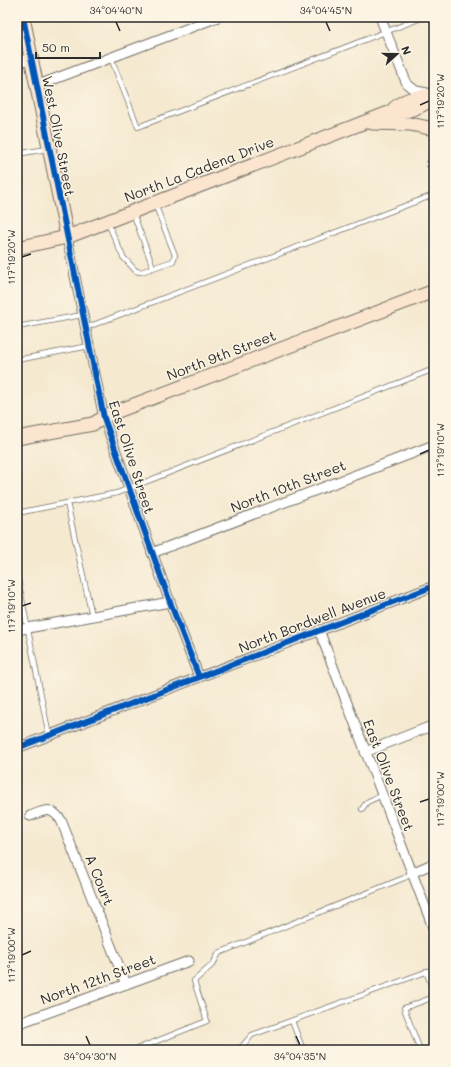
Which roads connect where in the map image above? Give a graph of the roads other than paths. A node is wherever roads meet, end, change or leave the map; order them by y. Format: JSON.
{"nodes":[{"id":1,"x":23,"y":17,"type":"edge"},
{"id":2,"x":218,"y":17,"type":"edge"},
{"id":3,"x":380,"y":17,"type":"edge"},
{"id":4,"x":424,"y":17,"type":"edge"},
{"id":5,"x":386,"y":31,"type":"junction"},
{"id":6,"x":111,"y":58,"type":"junction"},
{"id":7,"x":31,"y":59,"type":"junction"},
{"id":8,"x":17,"y":62,"type":"edge"},
{"id":9,"x":407,"y":84,"type":"junction"},
{"id":10,"x":36,"y":86,"type":"junction"},
{"id":11,"x":434,"y":95,"type":"edge"},
{"id":12,"x":395,"y":108,"type":"junction"},
{"id":13,"x":364,"y":123,"type":"junction"},
{"id":14,"x":434,"y":129,"type":"edge"},
{"id":15,"x":49,"y":148,"type":"junction"},
{"id":16,"x":17,"y":154,"type":"edge"},
{"id":17,"x":428,"y":164,"type":"dead end"},
{"id":18,"x":434,"y":167,"type":"edge"},
{"id":19,"x":428,"y":197,"type":"dead end"},
{"id":20,"x":154,"y":203,"type":"junction"},
{"id":21,"x":132,"y":212,"type":"junction"},
{"id":22,"x":107,"y":221,"type":"junction"},
{"id":23,"x":67,"y":237,"type":"junction"},
{"id":24,"x":17,"y":248,"type":"edge"},
{"id":25,"x":154,"y":267,"type":"junction"},
{"id":26,"x":434,"y":291,"type":"edge"},
{"id":27,"x":82,"y":315,"type":"junction"},
{"id":28,"x":17,"y":327,"type":"edge"},
{"id":29,"x":85,"y":328,"type":"junction"},
{"id":30,"x":89,"y":346,"type":"junction"},
{"id":31,"x":17,"y":360,"type":"edge"},
{"id":32,"x":434,"y":369,"type":"edge"},
{"id":33,"x":104,"y":418,"type":"junction"},
{"id":34,"x":17,"y":438,"type":"edge"},
{"id":35,"x":434,"y":445,"type":"edge"},
{"id":36,"x":129,"y":488,"type":"junction"},
{"id":37,"x":67,"y":503,"type":"junction"},
{"id":38,"x":17,"y":513,"type":"edge"},
{"id":39,"x":152,"y":553,"type":"junction"},
{"id":40,"x":17,"y":574,"type":"edge"},
{"id":41,"x":434,"y":586,"type":"edge"},
{"id":42,"x":170,"y":602,"type":"junction"},
{"id":43,"x":92,"y":616,"type":"junction"},
{"id":44,"x":28,"y":628,"type":"junction"},
{"id":45,"x":17,"y":630,"type":"edge"},
{"id":46,"x":319,"y":630,"type":"junction"},
{"id":47,"x":199,"y":676,"type":"junction"},
{"id":48,"x":434,"y":725,"type":"edge"},
{"id":49,"x":49,"y":736,"type":"junction"},
{"id":50,"x":17,"y":748,"type":"edge"},
{"id":51,"x":365,"y":752,"type":"junction"},
{"id":52,"x":382,"y":795,"type":"junction"},
{"id":53,"x":362,"y":809,"type":"dead end"},
{"id":54,"x":30,"y":816,"type":"dead end"},
{"id":55,"x":434,"y":863,"type":"edge"},
{"id":56,"x":412,"y":873,"type":"junction"},
{"id":57,"x":434,"y":930,"type":"edge"},
{"id":58,"x":189,"y":961,"type":"dead end"},
{"id":59,"x":434,"y":969,"type":"edge"},
{"id":60,"x":426,"y":971,"type":"junction"},
{"id":61,"x":126,"y":984,"type":"junction"},
{"id":62,"x":434,"y":992,"type":"edge"},
{"id":63,"x":434,"y":996,"type":"edge"},
{"id":64,"x":292,"y":1021,"type":"junction"},
{"id":65,"x":17,"y":1024,"type":"edge"},
{"id":66,"x":134,"y":1050,"type":"edge"},
{"id":67,"x":239,"y":1050,"type":"edge"},
{"id":68,"x":303,"y":1050,"type":"edge"},
{"id":69,"x":420,"y":1050,"type":"edge"}],
"edges":[{"from":1,"to":7,"type":"street","name":"West Olive Street"},
{"from":2,"to":6,"type":"street"},
{"from":3,"to":5,"type":"street"},
{"from":4,"to":5,"type":"lane"},
{"from":5,"to":6,"type":"lane"},
{"from":5,"to":9,"type":"street"},
{"from":6,"to":10,"type":"street"},
{"from":7,"to":8,"type":"street"},
{"from":7,"to":10,"type":"street","name":"West Olive Street"},
{"from":9,"to":11,"type":"street"},
{"from":9,"to":12,"type":"street"},
{"from":10,"to":15,"type":"street","name":"West Olive Street"},
{"from":11,"to":12,"type":"street","name":"North La Cadena Drive"},
{"from":12,"to":13,"type":"street","name":"North La Cadena Drive"},
{"from":13,"to":14,"type":"street"},
{"from":13,"to":20,"type":"street","name":"North La Cadena Drive"},
{"from":15,"to":16,"type":"lane"},
{"from":15,"to":23,"type":"street","name":"West Olive Street"},
{"from":17,"to":18,"type":"lane"},
{"from":19,"to":29,"type":"lane"},
{"from":20,"to":21,"type":"street","name":"North La Cadena Drive"},
{"from":20,"to":25,"type":"lane"},
{"from":21,"to":22,"type":"street","name":"North La Cadena Drive"},
{"from":21,"to":25,"type":"lane"},
{"from":22,"to":23,"type":"street","name":"North La Cadena Drive"},
{"from":22,"to":25,"type":"lane"},
{"from":23,"to":24,"type":"street","name":"North La Cadena Drive"},
{"from":23,"to":27,"type":"street","name":"East Olive Street"},
{"from":26,"to":33,"type":"street","name":"North 9th Street"},
{"from":27,"to":28,"type":"lane"},
{"from":27,"to":29,"type":"street","name":"East Olive Street"},
{"from":29,"to":30,"type":"street","name":"East Olive Street"},
{"from":30,"to":31,"type":"lane"},
{"from":30,"to":33,"type":"street","name":"East Olive Street"},
{"from":32,"to":36,"type":"lane"},
{"from":33,"to":34,"type":"street","name":"North 9th Street"},
{"from":33,"to":36,"type":"street","name":"East Olive Street"},
{"from":35,"to":39,"type":"street","name":"North 10th Street"},
{"from":36,"to":37,"type":"lane"},
{"from":36,"to":39,"type":"street","name":"East Olive Street"},
{"from":37,"to":38,"type":"lane"},
{"from":37,"to":43,"type":"lane"},
{"from":39,"to":42,"type":"street","name":"East Olive Street"},
{"from":40,"to":44,"type":"lane"},
{"from":41,"to":46,"type":"street","name":"North Bordwell Avenue"},
{"from":42,"to":43,"type":"street"},
{"from":42,"to":47,"type":"street","name":"East Olive Street"},
{"from":43,"to":44,"type":"street"},
{"from":44,"to":45,"type":"street"},
{"from":44,"to":49,"type":"lane"},
{"from":46,"to":47,"type":"street","name":"North Bordwell Avenue"},
{"from":46,"to":51,"type":"street","name":"East Olive Street"},
{"from":47,"to":49,"type":"street","name":"North Bordwell Avenue"},
{"from":48,"to":51,"type":"street"},
{"from":49,"to":50,"type":"street","name":"North Bordwell Avenue"},
{"from":51,"to":52,"type":"street","name":"East Olive Street"},
{"from":52,"to":53,"type":"lane"},
{"from":52,"to":56,"type":"street","name":"East Olive Street"},
{"from":54,"to":61,"type":"street","name":"A Court"},
{"from":55,"to":56,"type":"street"},
{"from":56,"to":57,"type":"street","name":"East Olive Street"},
{"from":56,"to":66,"type":"lane"},
{"from":58,"to":61,"type":"street","name":"North 12th Street"},
{"from":59,"to":60,"type":"lane"},
{"from":60,"to":62,"type":"lane"},
{"from":60,"to":64,"type":"lane"},
{"from":61,"to":65,"type":"street","name":"North 12th Street"},
{"from":63,"to":69,"type":"lane"},
{"from":64,"to":67,"type":"lane"},
{"from":64,"to":68,"type":"lane"}]}
